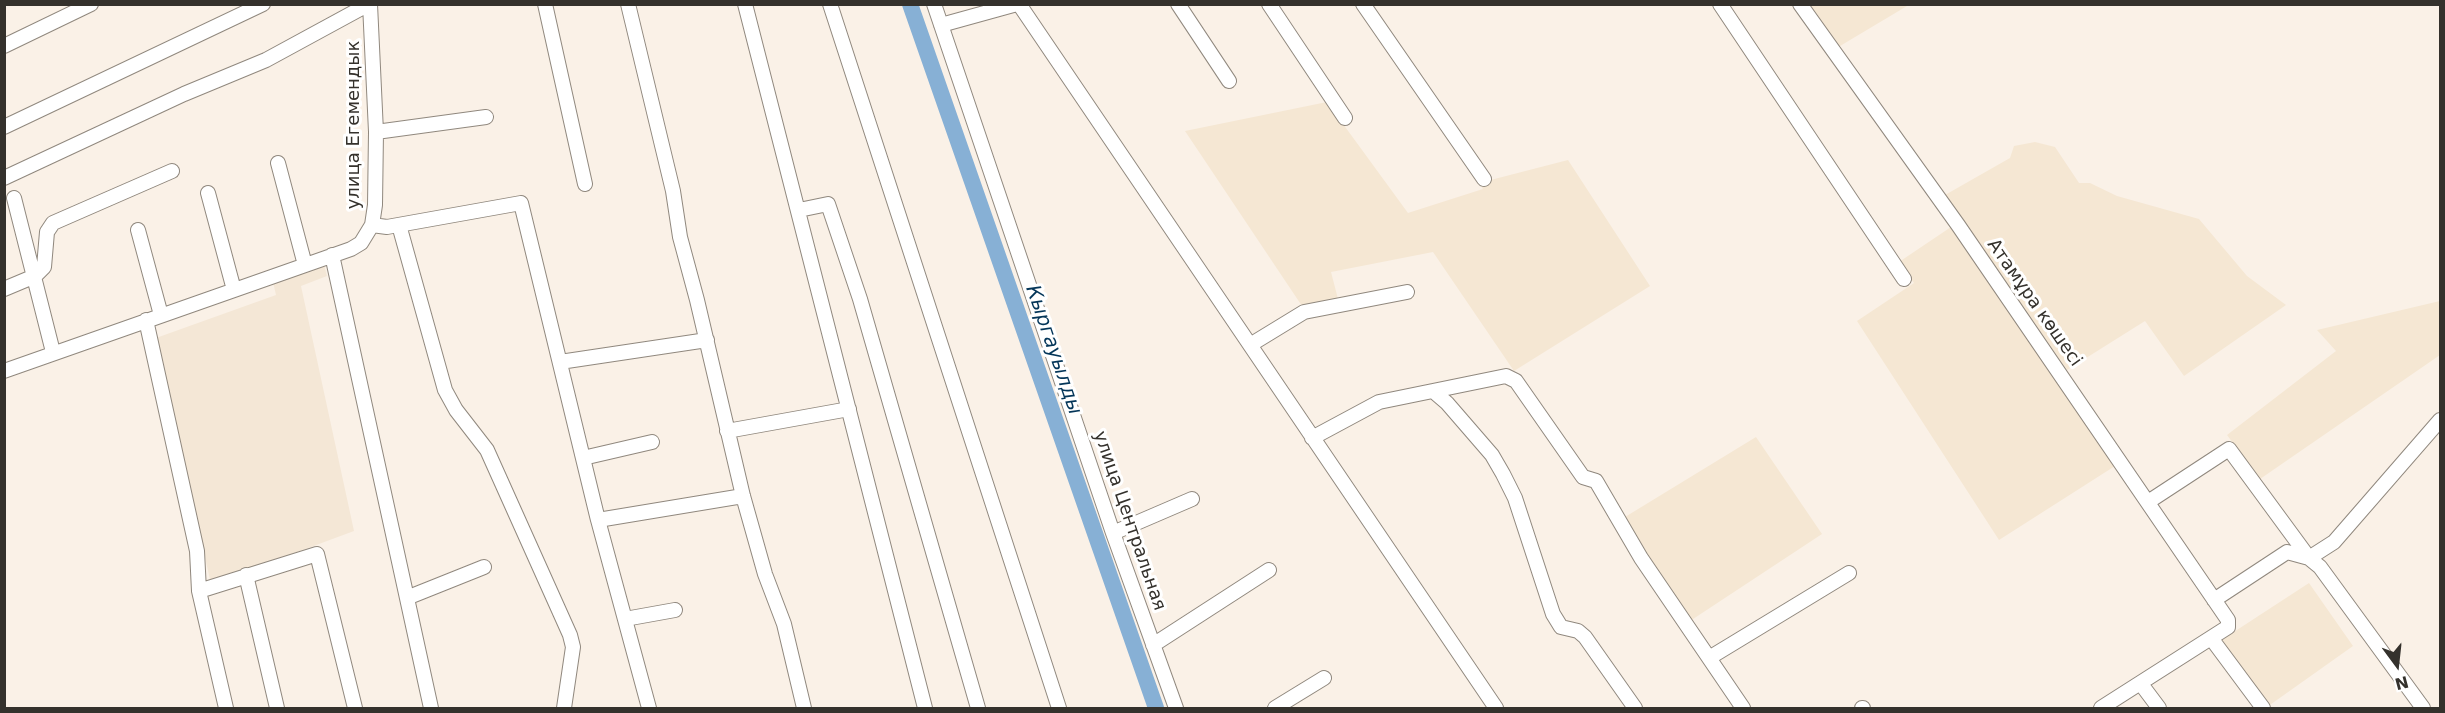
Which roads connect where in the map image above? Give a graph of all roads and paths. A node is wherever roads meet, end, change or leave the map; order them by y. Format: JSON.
{"nodes":[{"id":1,"x":91,"y":4,"type":"edge"},
{"id":2,"x":263,"y":4,"type":"edge"},
{"id":3,"x":369,"y":4,"type":"edge"},
{"id":4,"x":545,"y":4,"type":"edge"},
{"id":5,"x":628,"y":4,"type":"edge"},
{"id":6,"x":745,"y":4,"type":"edge"},
{"id":7,"x":830,"y":4,"type":"edge"},
{"id":8,"x":933,"y":4,"type":"edge"},
{"id":9,"x":1018,"y":4,"type":"edge"},
{"id":10,"x":1178,"y":4,"type":"edge"},
{"id":11,"x":1269,"y":4,"type":"edge"},
{"id":12,"x":1363,"y":4,"type":"edge"},
{"id":13,"x":1720,"y":4,"type":"edge"},
{"id":14,"x":1800,"y":4,"type":"edge"},
{"id":15,"x":941,"y":25,"type":"junction"},
{"id":16,"x":4,"y":46,"type":"edge"},
{"id":17,"x":1229,"y":81,"type":"dead end"},
{"id":18,"x":486,"y":117,"type":"dead end"},
{"id":19,"x":1345,"y":118,"type":"dead end"},
{"id":20,"x":4,"y":127,"type":"edge"},
{"id":21,"x":376,"y":132,"type":"junction"},
{"id":22,"x":278,"y":163,"type":"dead end"},
{"id":23,"x":172,"y":171,"type":"dead end"},
{"id":24,"x":4,"y":178,"type":"edge"},
{"id":25,"x":1484,"y":179,"type":"dead end"},
{"id":26,"x":585,"y":184,"type":"dead end"},
{"id":27,"x":208,"y":193,"type":"dead end"},
{"id":28,"x":14,"y":198,"type":"dead end"},
{"id":29,"x":799,"y":210,"type":"junction"},
{"id":30,"x":372,"y":225,"type":"junction"},
{"id":31,"x":399,"y":225,"type":"junction"},
{"id":32,"x":138,"y":230,"type":"dead end"},
{"id":33,"x":332,"y":255,"type":"junction"},
{"id":34,"x":305,"y":265,"type":"junction"},
{"id":35,"x":34,"y":276,"type":"junction"},
{"id":36,"x":1904,"y":279,"type":"dead end"},
{"id":37,"x":4,"y":289,"type":"edge"},
{"id":38,"x":234,"y":290,"type":"junction"},
{"id":39,"x":1407,"y":292,"type":"dead end"},
{"id":40,"x":161,"y":315,"type":"junction"},
{"id":41,"x":146,"y":320,"type":"junction"},
{"id":42,"x":706,"y":340,"type":"junction"},
{"id":43,"x":1250,"y":345,"type":"junction"},
{"id":44,"x":53,"y":352,"type":"junction"},
{"id":45,"x":560,"y":362,"type":"junction"},
{"id":46,"x":4,"y":371,"type":"edge"},
{"id":47,"x":1433,"y":391,"type":"junction"},
{"id":48,"x":849,"y":409,"type":"junction"},
{"id":49,"x":2440,"y":420,"type":"edge"},
{"id":50,"x":728,"y":431,"type":"junction"},
{"id":51,"x":1312,"y":438,"type":"junction"},
{"id":52,"x":652,"y":442,"type":"dead end"},
{"id":53,"x":583,"y":458,"type":"junction"},
{"id":54,"x":742,"y":496,"type":"junction"},
{"id":55,"x":1192,"y":499,"type":"dead end"},
{"id":56,"x":2148,"y":502,"type":"junction"},
{"id":57,"x":598,"y":520,"type":"junction"},
{"id":58,"x":1113,"y":533,"type":"junction"},
{"id":59,"x":2310,"y":558,"type":"junction"},
{"id":60,"x":484,"y":567,"type":"dead end"},
{"id":61,"x":1269,"y":570,"type":"dead end"},
{"id":62,"x":1849,"y":573,"type":"dead end"},
{"id":63,"x":246,"y":575,"type":"junction"},
{"id":64,"x":199,"y":591,"type":"junction"},
{"id":65,"x":409,"y":597,"type":"junction"},
{"id":66,"x":2214,"y":600,"type":"junction"},
{"id":67,"x":675,"y":610,"type":"dead end"},
{"id":68,"x":625,"y":619,"type":"junction"},
{"id":69,"x":2211,"y":638,"type":"junction"},
{"id":70,"x":1153,"y":645,"type":"junction"},
{"id":71,"x":1709,"y":658,"type":"junction"},
{"id":72,"x":1324,"y":678,"type":"dead end"},
{"id":73,"x":2141,"y":684,"type":"junction"},
{"id":74,"x":226,"y":708,"type":"edge"},
{"id":75,"x":277,"y":708,"type":"edge"},
{"id":76,"x":355,"y":708,"type":"edge"},
{"id":77,"x":431,"y":708,"type":"edge"},
{"id":78,"x":564,"y":708,"type":"edge"},
{"id":79,"x":649,"y":708,"type":"edge"},
{"id":80,"x":804,"y":708,"type":"edge"},
{"id":81,"x":925,"y":708,"type":"edge"},
{"id":82,"x":978,"y":708,"type":"edge"},
{"id":83,"x":1059,"y":708,"type":"edge"},
{"id":84,"x":1176,"y":708,"type":"edge"},
{"id":85,"x":1275,"y":708,"type":"edge"},
{"id":86,"x":1496,"y":708,"type":"edge"},
{"id":87,"x":1635,"y":708,"type":"edge"},
{"id":88,"x":1743,"y":708,"type":"edge"},
{"id":89,"x":2101,"y":708,"type":"edge"},
{"id":90,"x":2159,"y":708,"type":"edge"},
{"id":91,"x":2263,"y":708,"type":"edge"},
{"id":92,"x":2423,"y":708,"type":"edge"}],
"edges":[{"from":1,"to":16,"type":"street"},
{"from":2,"to":20,"type":"street"},
{"from":3,"to":21,"type":"street","name":"улица Егемендык"},
{"from":3,"to":24,"type":"street"},
{"from":4,"to":26,"type":"street"},
{"from":5,"to":42,"type":"street"},
{"from":6,"to":29,"type":"street"},
{"from":7,"to":83,"type":"street"},
{"from":8,"to":15,"type":"street","name":"улица Центральная"},
{"from":9,"to":15,"type":"street"},
{"from":9,"to":43,"type":"street"},
{"from":10,"to":17,"type":"street"},
{"from":11,"to":19,"type":"street"},
{"from":12,"to":25,"type":"street"},
{"from":13,"to":36,"type":"street"},
{"from":14,"to":56,"type":"street","name":"Атамұра көшесі"},
{"from":15,"to":58,"type":"street","name":"улица Центральная"},
{"from":18,"to":21,"type":"street"},
{"from":21,"to":30,"type":"street","name":"улица Егемендык"},
{"from":22,"to":34,"type":"street"},
{"from":23,"to":35,"type":"street"},
{"from":27,"to":38,"type":"street"},
{"from":28,"to":35,"type":"street"},
{"from":29,"to":48,"type":"street"},
{"from":29,"to":82,"type":"street"},
{"from":30,"to":31,"type":"street"},
{"from":30,"to":33,"type":"street","name":"улица Егемендык"},
{"from":31,"to":45,"type":"street"},
{"from":31,"to":78,"type":"street"},
{"from":32,"to":40,"type":"street"},
{"from":33,"to":34,"type":"street"},
{"from":33,"to":65,"type":"street"},
{"from":34,"to":38,"type":"street"},
{"from":35,"to":37,"type":"street"},
{"from":35,"to":44,"type":"street"},
{"from":38,"to":40,"type":"street"},
{"from":39,"to":43,"type":"street"},
{"from":40,"to":41,"type":"street"},
{"from":41,"to":44,"type":"street"},
{"from":41,"to":64,"type":"street"},
{"from":42,"to":45,"type":"street"},
{"from":42,"to":50,"type":"street"},
{"from":43,"to":51,"type":"street"},
{"from":44,"to":46,"type":"street"},
{"from":45,"to":53,"type":"street"},
{"from":47,"to":51,"type":"street"},
{"from":47,"to":71,"type":"street"},
{"from":47,"to":87,"type":"street"},
{"from":48,"to":50,"type":"street"},
{"from":48,"to":81,"type":"street"},
{"from":49,"to":59,"type":"street"},
{"from":50,"to":54,"type":"street"},
{"from":51,"to":86,"type":"street"},
{"from":52,"to":53,"type":"street"},
{"from":53,"to":57,"type":"street"},
{"from":54,"to":57,"type":"street"},
{"from":54,"to":80,"type":"street"},
{"from":55,"to":58,"type":"street"},
{"from":56,"to":59,"type":"street"},
{"from":56,"to":66,"type":"street","name":"Атамұра көшесі"},
{"from":57,"to":68,"type":"street"},
{"from":58,"to":70,"type":"street","name":"улица Центральная"},
{"from":59,"to":66,"type":"street"},
{"from":59,"to":92,"type":"street"},
{"from":60,"to":65,"type":"street"},
{"from":61,"to":70,"type":"street"},
{"from":62,"to":71,"type":"street"},
{"from":63,"to":64,"type":"street"},
{"from":63,"to":75,"type":"street"},
{"from":63,"to":76,"type":"street"},
{"from":64,"to":74,"type":"street"},
{"from":65,"to":77,"type":"street"},
{"from":66,"to":69,"type":"street","name":"Атамұра көшесі"},
{"from":67,"to":68,"type":"street"},
{"from":68,"to":79,"type":"street"},
{"from":69,"to":73,"type":"street"},
{"from":69,"to":91,"type":"street"},
{"from":70,"to":84,"type":"street","name":"улица Центральная"},
{"from":71,"to":88,"type":"street"},
{"from":72,"to":85,"type":"street"},
{"from":73,"to":89,"type":"street"},
{"from":73,"to":90,"type":"street"}]}
